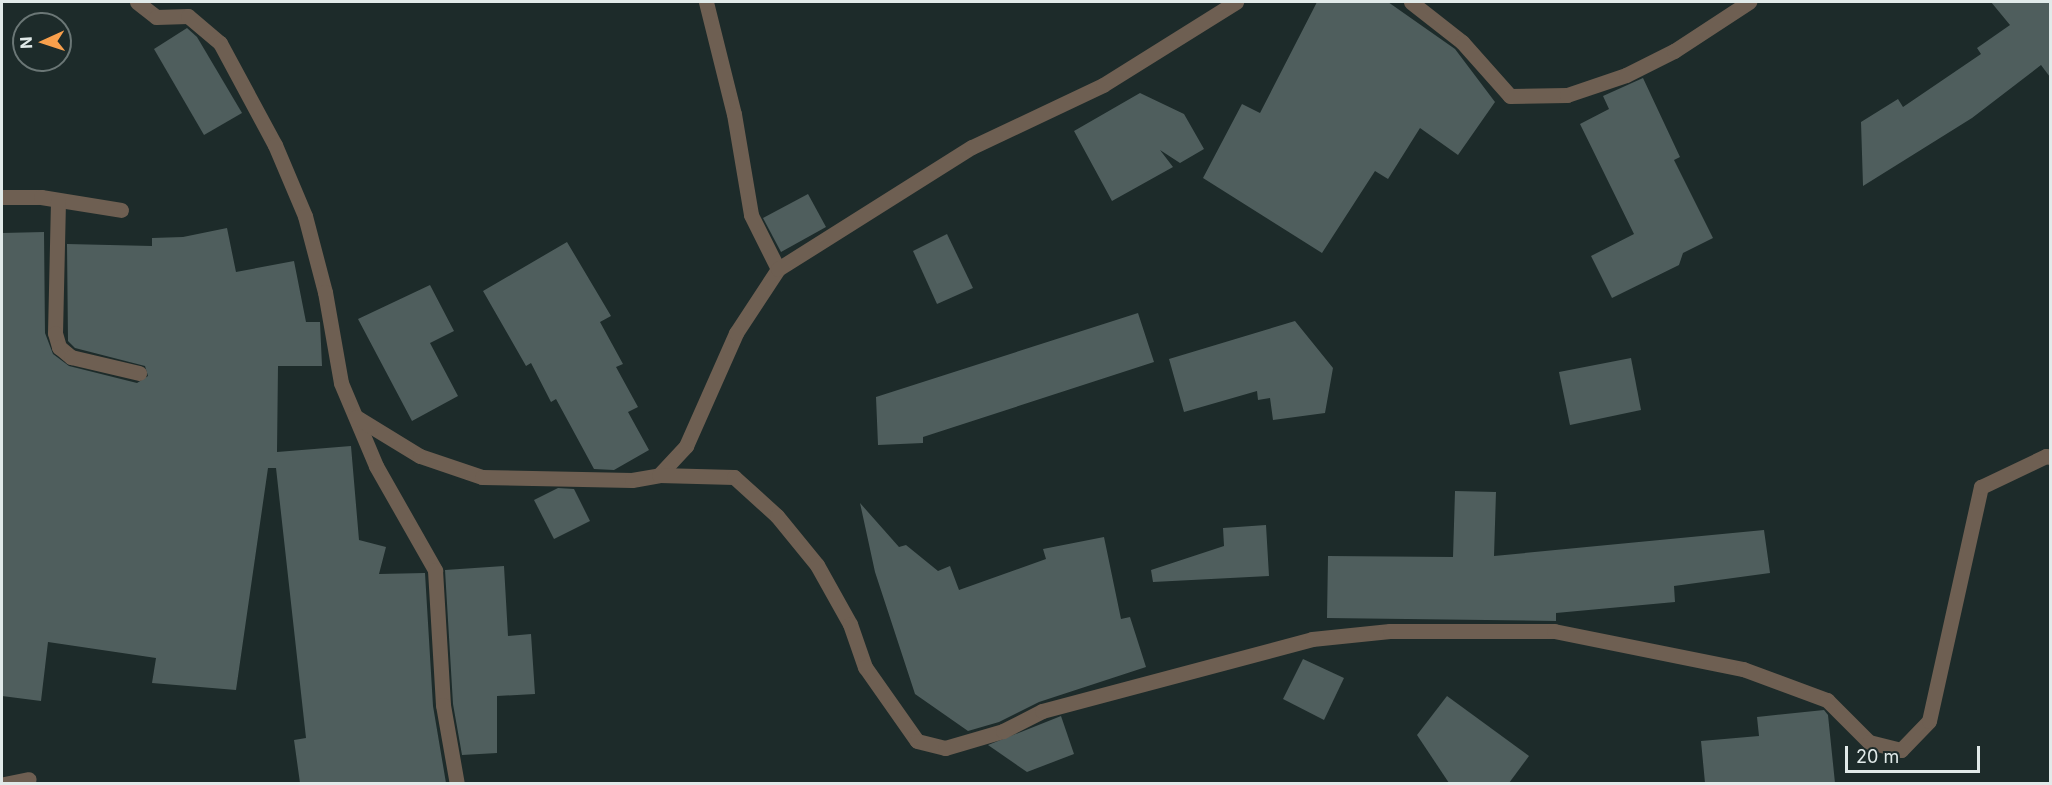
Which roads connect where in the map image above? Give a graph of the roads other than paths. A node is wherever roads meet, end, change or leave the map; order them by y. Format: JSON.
{"nodes":[{"id":1,"x":137,"y":2,"type":"edge"},
{"id":2,"x":706,"y":2,"type":"edge"},
{"id":3,"x":1236,"y":2,"type":"edge"},
{"id":4,"x":1411,"y":2,"type":"edge"},
{"id":5,"x":1749,"y":2,"type":"edge"},
{"id":6,"x":2,"y":197,"type":"edge"},
{"id":7,"x":58,"y":201,"type":"junction"},
{"id":8,"x":121,"y":210,"type":"dead end"},
{"id":9,"x":778,"y":268,"type":"junction"},
{"id":10,"x":139,"y":373,"type":"dead end"},
{"id":11,"x":356,"y":417,"type":"junction"},
{"id":12,"x":2050,"y":457,"type":"edge"},
{"id":13,"x":659,"y":475,"type":"junction"},
{"id":14,"x":29,"y":779,"type":"dead end"},
{"id":15,"x":4,"y":783,"type":"edge"},
{"id":16,"x":457,"y":783,"type":"edge"}],
"edges":[{"from":1,"to":11,"type":"street"},
{"from":2,"to":9,"type":"street"},
{"from":3,"to":9,"type":"street"},
{"from":4,"to":5,"type":"street"},
{"from":6,"to":7,"type":"street"},
{"from":7,"to":8,"type":"street"},
{"from":7,"to":10,"type":"street"},
{"from":9,"to":13,"type":"street"},
{"from":11,"to":13,"type":"street"},
{"from":11,"to":16,"type":"street"},
{"from":12,"to":13,"type":"street"},
{"from":14,"to":15,"type":"street"}]}
